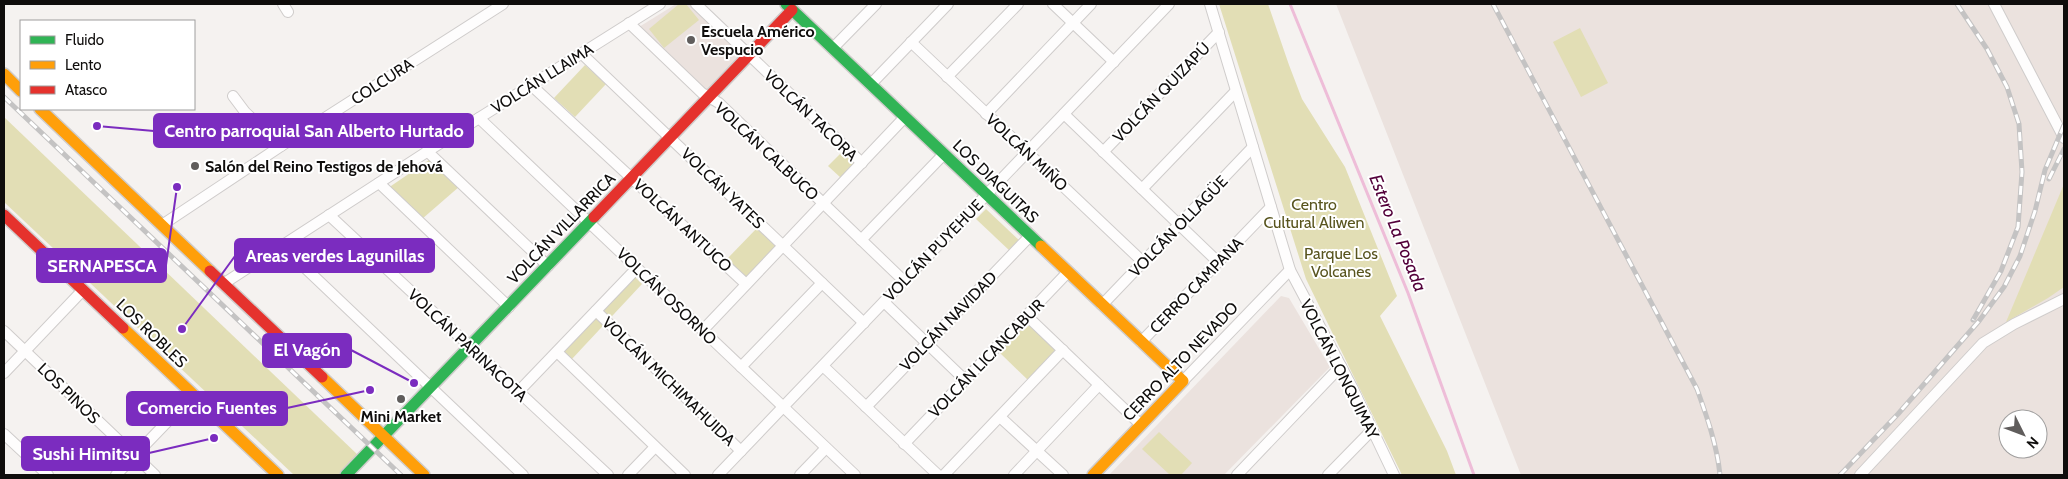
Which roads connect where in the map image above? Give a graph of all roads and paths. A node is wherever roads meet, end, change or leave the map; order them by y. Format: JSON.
{"nodes":[{"id":1,"x":503,"y":4,"type":"edge"},
{"id":2,"x":660,"y":4,"type":"edge"},
{"id":3,"x":696,"y":4,"type":"edge"},
{"id":4,"x":876,"y":4,"type":"edge"},
{"id":5,"x":948,"y":4,"type":"edge"},
{"id":6,"x":1018,"y":4,"type":"edge"},
{"id":7,"x":1053,"y":4,"type":"edge"},
{"id":8,"x":1091,"y":4,"type":"edge"},
{"id":9,"x":1169,"y":4,"type":"edge"},
{"id":10,"x":1210,"y":4,"type":"edge"},
{"id":11,"x":1994,"y":4,"type":"edge"},
{"id":12,"x":792,"y":6,"type":"edge"},
{"id":13,"x":629,"y":23,"type":"junction"},
{"id":14,"x":1073,"y":23,"type":"junction"},
{"id":15,"x":1218,"y":32,"type":"junction"},
{"id":16,"x":911,"y":42,"type":"junction"},
{"id":17,"x":833,"y":48,"type":"junction"},
{"id":18,"x":581,"y":53,"type":"junction"},
{"id":19,"x":749,"y":55,"type":"junction"},
{"id":20,"x":1114,"y":62,"type":"junction"},
{"id":21,"x":4,"y":74,"type":"edge"},
{"id":22,"x":947,"y":77,"type":"junction"},
{"id":23,"x":871,"y":84,"type":"junction"},
{"id":24,"x":531,"y":85,"type":"junction"},
{"id":25,"x":20,"y":90,"type":"edge"},
{"id":26,"x":1236,"y":91,"type":"junction"},
{"id":27,"x":232,"y":96,"type":"dead end"},
{"id":28,"x":709,"y":97,"type":"junction"},
{"id":29,"x":41,"y":110,"type":"edge"},
{"id":30,"x":986,"y":114,"type":"junction"},
{"id":31,"x":1064,"y":114,"type":"junction"},
{"id":32,"x":905,"y":117,"type":"junction"},
{"id":33,"x":479,"y":118,"type":"junction"},
{"id":34,"x":670,"y":138,"type":"junction"},
{"id":35,"x":2064,"y":138,"type":"edge"},
{"id":36,"x":281,"y":146,"type":"junction"},
{"id":37,"x":1253,"y":147,"type":"junction"},
{"id":38,"x":427,"y":151,"type":"junction"},
{"id":39,"x":1027,"y":152,"type":"junction"},
{"id":40,"x":1103,"y":152,"type":"junction"},
{"id":41,"x":944,"y":154,"type":"junction"},
{"id":42,"x":862,"y":163,"type":"junction"},
{"id":43,"x":632,"y":178,"type":"junction"},
{"id":44,"x":379,"y":183,"type":"junction"},
{"id":45,"x":1142,"y":189,"type":"junction"},
{"id":46,"x":987,"y":194,"type":"junction"},
{"id":47,"x":823,"y":203,"type":"junction"},
{"id":48,"x":1271,"y":207,"type":"junction"},
{"id":49,"x":4,"y":215,"type":"edge"},
{"id":50,"x":329,"y":215,"type":"junction"},
{"id":51,"x":589,"y":223,"type":"junction"},
{"id":52,"x":162,"y":225,"type":"junction"},
{"id":53,"x":1179,"y":225,"type":"junction"},
{"id":54,"x":1030,"y":236,"type":"junction"},
{"id":55,"x":862,"y":240,"type":"junction"},
{"id":56,"x":281,"y":245,"type":"junction"},
{"id":57,"x":783,"y":246,"type":"junction"},
{"id":58,"x":1143,"y":262,"type":"junction"},
{"id":59,"x":1218,"y":262,"type":"junction"},
{"id":60,"x":548,"y":266,"type":"junction"},
{"id":61,"x":637,"y":268,"type":"junction"},
{"id":62,"x":1290,"y":270,"type":"junction"},
{"id":63,"x":1068,"y":272,"type":"junction"},
{"id":64,"x":904,"y":281,"type":"junction"},
{"id":65,"x":822,"y":283,"type":"junction"},
{"id":66,"x":223,"y":284,"type":"junction"},
{"id":67,"x":746,"y":284,"type":"junction"},
{"id":68,"x":83,"y":290,"type":"junction"},
{"id":69,"x":2064,"y":299,"type":"edge"},
{"id":70,"x":884,"y":302,"type":"junction"},
{"id":71,"x":1102,"y":305,"type":"junction"},
{"id":72,"x":509,"y":307,"type":"junction"},
{"id":73,"x":596,"y":311,"type":"junction"},
{"id":74,"x":1026,"y":315,"type":"junction"},
{"id":75,"x":864,"y":323,"type":"junction"},
{"id":76,"x":703,"y":330,"type":"junction"},
{"id":77,"x":4,"y":331,"type":"edge"},
{"id":78,"x":1141,"y":342,"type":"junction"},
{"id":79,"x":927,"y":343,"type":"junction"},
{"id":80,"x":470,"y":348,"type":"junction"},
{"id":81,"x":1063,"y":350,"type":"junction"},
{"id":82,"x":25,"y":351,"type":"junction"},
{"id":83,"x":557,"y":352,"type":"junction"},
{"id":84,"x":822,"y":366,"type":"junction"},
{"id":85,"x":1341,"y":366,"type":"junction"},
{"id":86,"x":741,"y":367,"type":"junction"},
{"id":87,"x":4,"y":373,"type":"edge"},
{"id":88,"x":965,"y":380,"type":"junction"},
{"id":89,"x":1183,"y":381,"type":"junction"},
{"id":90,"x":1099,"y":385,"type":"junction"},
{"id":91,"x":431,"y":389,"type":"junction"},
{"id":92,"x":518,"y":392,"type":"junction"},
{"id":93,"x":193,"y":395,"type":"junction"},
{"id":94,"x":784,"y":407,"type":"junction"},
{"id":95,"x":866,"y":407,"type":"junction"},
{"id":96,"x":1000,"y":417,"type":"junction"},
{"id":97,"x":1141,"y":425,"type":"junction"},
{"id":98,"x":1372,"y":430,"type":"junction"},
{"id":99,"x":4,"y":434,"type":"edge"},
{"id":100,"x":384,"y":437,"type":"junction"},
{"id":101,"x":904,"y":444,"type":"junction"},
{"id":102,"x":655,"y":447,"type":"junction"},
{"id":103,"x":826,"y":448,"type":"junction"},
{"id":104,"x":741,"y":451,"type":"junction"},
{"id":105,"x":1037,"y":451,"type":"junction"},
{"id":106,"x":135,"y":456,"type":"junction"},
{"id":107,"x":1242,"y":474,"type":"edge"},
{"id":108,"x":48,"y":475,"type":"edge"},
{"id":109,"x":116,"y":475,"type":"edge"},
{"id":110,"x":156,"y":475,"type":"edge"},
{"id":111,"x":278,"y":475,"type":"edge"},
{"id":112,"x":347,"y":475,"type":"edge"},
{"id":113,"x":424,"y":475,"type":"edge"},
{"id":114,"x":523,"y":475,"type":"edge"},
{"id":115,"x":608,"y":475,"type":"edge"},
{"id":116,"x":628,"y":475,"type":"edge"},
{"id":117,"x":685,"y":475,"type":"edge"},
{"id":118,"x":718,"y":475,"type":"edge"},
{"id":119,"x":800,"y":475,"type":"edge"},
{"id":120,"x":855,"y":475,"type":"edge"},
{"id":121,"x":938,"y":475,"type":"edge"},
{"id":122,"x":944,"y":475,"type":"edge"},
{"id":123,"x":1014,"y":475,"type":"edge"},
{"id":124,"x":1062,"y":475,"type":"edge"},
{"id":125,"x":1093,"y":475,"type":"edge"},
{"id":126,"x":1328,"y":475,"type":"edge"},
{"id":127,"x":1394,"y":475,"type":"edge"},
{"id":128,"x":1860,"y":475,"type":"edge"}],
"edges":[{"from":1,"to":36,"type":"street","name":"COLCURA"},
{"from":2,"to":13,"type":"street","name":"VOLCÁN LLAIMA"},
{"from":3,"to":19,"type":"street","name":"VOLCÁN TACORA"},
{"from":4,"to":17,"type":"street"},
{"from":5,"to":16,"type":"street"},
{"from":6,"to":22,"type":"street"},
{"from":7,"to":14,"type":"street"},
{"from":8,"to":14,"type":"street"},
{"from":9,"to":20,"type":"street","name":"VOLCÁN PUYEHUE"},
{"from":10,"to":15,"type":"street","name":"VOLCÁN LONQUIMAY"},
{"from":11,"to":35,"type":"street"},
{"from":12,"to":17,"type":"street","name":"LOS DIAGUITAS"},
{"from":12,"to":19,"type":"street","name":"VOLCÁN VILLARRICA"},
{"from":13,"to":18,"type":"street","name":"VOLCÁN LLAIMA"},
{"from":13,"to":28,"type":"street","name":"VOLCÁN CALBUCO"},
{"from":14,"to":20,"type":"street"},
{"from":14,"to":30,"type":"street"},
{"from":15,"to":26,"type":"street","name":"VOLCÁN LONQUIMAY"},
{"from":15,"to":40,"type":"street","name":"VOLCÁN QUIZAPÚ"},
{"from":16,"to":22,"type":"street","name":"VOLCÁN MIÑO"},
{"from":16,"to":23,"type":"street"},
{"from":17,"to":23,"type":"street","name":"LOS DIAGUITAS"},
{"from":18,"to":24,"type":"street","name":"VOLCÁN LLAIMA"},
{"from":18,"to":34,"type":"street","name":"VOLCÁN YATES"},
{"from":19,"to":28,"type":"street","name":"VOLCÁN VILLARRICA"},
{"from":19,"to":42,"type":"street","name":"VOLCÁN TACORA"},
{"from":20,"to":31,"type":"street","name":"VOLCÁN PUYEHUE"},
{"from":21,"to":25,"type":"street"},
{"from":22,"to":30,"type":"street","name":"VOLCÁN MIÑO"},
{"from":23,"to":32,"type":"street","name":"LOS DIAGUITAS"},
{"from":24,"to":33,"type":"street","name":"VOLCÁN LLAIMA"},
{"from":24,"to":43,"type":"street","name":"VOLCÁN ANTUCO"},
{"from":26,"to":37,"type":"street","name":"VOLCÁN LONQUIMAY"},
{"from":26,"to":45,"type":"street"},
{"from":27,"to":36,"type":"street"},
{"from":28,"to":34,"type":"street","name":"VOLCÁN VILLARRICA"},
{"from":28,"to":47,"type":"street","name":"VOLCÁN CALBUCO"},
{"from":29,"to":52,"type":"street"},
{"from":30,"to":39,"type":"street","name":"VOLCÁN MIÑO"},
{"from":31,"to":39,"type":"street","name":"VOLCÁN PUYEHUE"},
{"from":31,"to":40,"type":"street"},
{"from":32,"to":41,"type":"street","name":"LOS DIAGUITAS"},
{"from":32,"to":42,"type":"street"},
{"from":33,"to":38,"type":"street","name":"VOLCÁN LLAIMA"},
{"from":33,"to":51,"type":"street","name":"VOLCÁN OSORNO"},
{"from":34,"to":43,"type":"street","name":"VOLCÁN VILLARRICA"},
{"from":34,"to":57,"type":"street","name":"VOLCÁN YATES"},
{"from":36,"to":52,"type":"street","name":"COLCURA"},
{"from":37,"to":48,"type":"street","name":"VOLCÁN LONQUIMAY"},
{"from":37,"to":53,"type":"street","name":"VOLCÁN OLLAGÜE"},
{"from":38,"to":44,"type":"street","name":"VOLCÁN LLAIMA"},
{"from":38,"to":60,"type":"street"},
{"from":39,"to":46,"type":"street","name":"VOLCÁN PUYEHUE"},
{"from":39,"to":58,"type":"street","name":"VOLCÁN MIÑO"},
{"from":40,"to":45,"type":"street"},
{"from":41,"to":46,"type":"street","name":"LOS DIAGUITAS"},
{"from":41,"to":55,"type":"street"},
{"from":42,"to":47,"type":"street"},
{"from":43,"to":51,"type":"street","name":"VOLCÁN VILLARRICA"},
{"from":43,"to":67,"type":"street","name":"VOLCÁN ANTUCO"},
{"from":44,"to":50,"type":"street","name":"VOLCÁN LLAIMA"},
{"from":44,"to":72,"type":"street"},
{"from":45,"to":53,"type":"street"},
{"from":46,"to":54,"type":"street","name":"LOS DIAGUITAS"},
{"from":46,"to":64,"type":"street","name":"VOLCÁN PUYEHUE"},
{"from":47,"to":55,"type":"street","name":"VOLCÁN CALBUCO"},
{"from":47,"to":57,"type":"street"},
{"from":48,"to":59,"type":"street","name":"CERRO CAMPANA"},
{"from":48,"to":62,"type":"street","name":"VOLCÁN LONQUIMAY"},
{"from":49,"to":68,"type":"street","name":"LOS ROBLES"},
{"from":50,"to":56,"type":"street","name":"VOLCÁN LLAIMA"},
{"from":50,"to":80,"type":"street","name":"VOLCÁN PARINACOTA"},
{"from":51,"to":60,"type":"street","name":"VOLCÁN VILLARRICA"},
{"from":51,"to":61,"type":"street","name":"VOLCÁN OSORNO"},
{"from":52,"to":66,"type":"street"},
{"from":53,"to":58,"type":"street","name":"VOLCÁN OLLAGÜE"},
{"from":53,"to":59,"type":"street"},
{"from":54,"to":63,"type":"street","name":"LOS DIAGUITAS"},
{"from":54,"to":79,"type":"street","name":"VOLCÁN NAVIDAD"},
{"from":55,"to":64,"type":"street","name":"VOLCÁN CALBUCO"},
{"from":56,"to":66,"type":"street","name":"VOLCÁN LLAIMA"},
{"from":56,"to":91,"type":"street"},
{"from":57,"to":65,"type":"street","name":"VOLCÁN YATES"},
{"from":57,"to":67,"type":"street"},
{"from":58,"to":71,"type":"street","name":"VOLCÁN OLLAGÜE"},
{"from":59,"to":78,"type":"street","name":"CERRO CAMPANA"},
{"from":60,"to":72,"type":"street","name":"VOLCÁN VILLARRICA"},
{"from":61,"to":73,"type":"street"},
{"from":61,"to":76,"type":"street","name":"VOLCÁN OSORNO"},
{"from":62,"to":85,"type":"street","name":"VOLCÁN LONQUIMAY"},
{"from":62,"to":89,"type":"street","name":"CERRO ALTO NEVADO"},
{"from":63,"to":71,"type":"street","name":"LOS DIAGUITAS"},
{"from":63,"to":74,"type":"street","name":"VOLCÁN LICANCABUR"},
{"from":64,"to":70,"type":"street","name":"VOLCÁN PUYEHUE"},
{"from":65,"to":75,"type":"street","name":"VOLCÁN YATES"},
{"from":65,"to":86,"type":"street"},
{"from":66,"to":100,"type":"street"},
{"from":67,"to":76,"type":"street"},
{"from":68,"to":82,"type":"street"},
{"from":68,"to":93,"type":"street","name":"LOS ROBLES"},
{"from":69,"to":128,"type":"street"},
{"from":70,"to":75,"type":"street","name":"VOLCÁN PUYEHUE"},
{"from":70,"to":79,"type":"street"},
{"from":71,"to":78,"type":"street","name":"LOS DIAGUITAS"},
{"from":72,"to":80,"type":"street","name":"VOLCÁN VILLARRICA"},
{"from":73,"to":83,"type":"street"},
{"from":73,"to":104,"type":"street","name":"VOLCÁN MICHIMAHUIDA"},
{"from":74,"to":81,"type":"street"},
{"from":74,"to":88,"type":"street","name":"VOLCÁN LICANCABUR"},
{"from":75,"to":84,"type":"street","name":"VOLCÁN PUYEHUE"},
{"from":76,"to":86,"type":"street","name":"VOLCÁN OSORNO"},
{"from":77,"to":82,"type":"street","name":"LOS PINOS"},
{"from":78,"to":89,"type":"street","name":"LOS DIAGUITAS"},
{"from":79,"to":88,"type":"street"},
{"from":79,"to":95,"type":"street","name":"VOLCÁN NAVIDAD"},
{"from":80,"to":91,"type":"street","name":"VOLCÁN VILLARRICA"},
{"from":80,"to":92,"type":"street","name":"VOLCÁN PARINACOTA"},
{"from":81,"to":90,"type":"street"},
{"from":81,"to":96,"type":"street"},
{"from":82,"to":87,"type":"street"},
{"from":82,"to":106,"type":"street","name":"LOS PINOS"},
{"from":83,"to":92,"type":"street"},
{"from":83,"to":102,"type":"street"},
{"from":84,"to":94,"type":"street","name":"VOLCÁN PUYEHUE"},
{"from":84,"to":95,"type":"street"},
{"from":85,"to":98,"type":"street","name":"VOLCÁN LONQUIMAY"},
{"from":85,"to":107,"type":"street"},
{"from":86,"to":94,"type":"street","name":"VOLCÁN OSORNO"},
{"from":88,"to":101,"type":"street","name":"VOLCÁN LICANCABUR"},
{"from":89,"to":97,"type":"street","name":"CERRO ALTO NEVADO"},
{"from":90,"to":97,"type":"street"},
{"from":90,"to":105,"type":"street"},
{"from":91,"to":100,"type":"street","name":"VOLCÁN VILLARRICA"},
{"from":91,"to":114,"type":"street"},
{"from":92,"to":115,"type":"street","name":"VOLCÁN PARINACOTA"},
{"from":93,"to":106,"type":"street"},
{"from":93,"to":111,"type":"street","name":"LOS ROBLES"},
{"from":94,"to":103,"type":"street","name":"VOLCÁN OSORNO"},
{"from":94,"to":104,"type":"street","name":"VOLCÁN PUYEHUE"},
{"from":95,"to":101,"type":"street"},
{"from":96,"to":105,"type":"street"},
{"from":96,"to":122,"type":"street"},
{"from":97,"to":125,"type":"street","name":"CERRO ALTO NEVADO"},
{"from":98,"to":126,"type":"street"},
{"from":98,"to":127,"type":"street","name":"VOLCÁN LONQUIMAY"},
{"from":99,"to":108,"type":"street"},
{"from":100,"to":112,"type":"street","name":"VOLCÁN VILLARRICA"},
{"from":100,"to":113,"type":"street"},
{"from":101,"to":121,"type":"street"},
{"from":102,"to":116,"type":"street"},
{"from":102,"to":117,"type":"street"},
{"from":103,"to":119,"type":"street"},
{"from":103,"to":120,"type":"street","name":"VOLCÁN OSORNO"},
{"from":104,"to":118,"type":"street","name":"VOLCÁN PUYEHUE"},
{"from":105,"to":123,"type":"street"},
{"from":105,"to":124,"type":"street"},
{"from":106,"to":109,"type":"street"},
{"from":106,"to":110,"type":"street","name":"LOS PINOS"}]}
